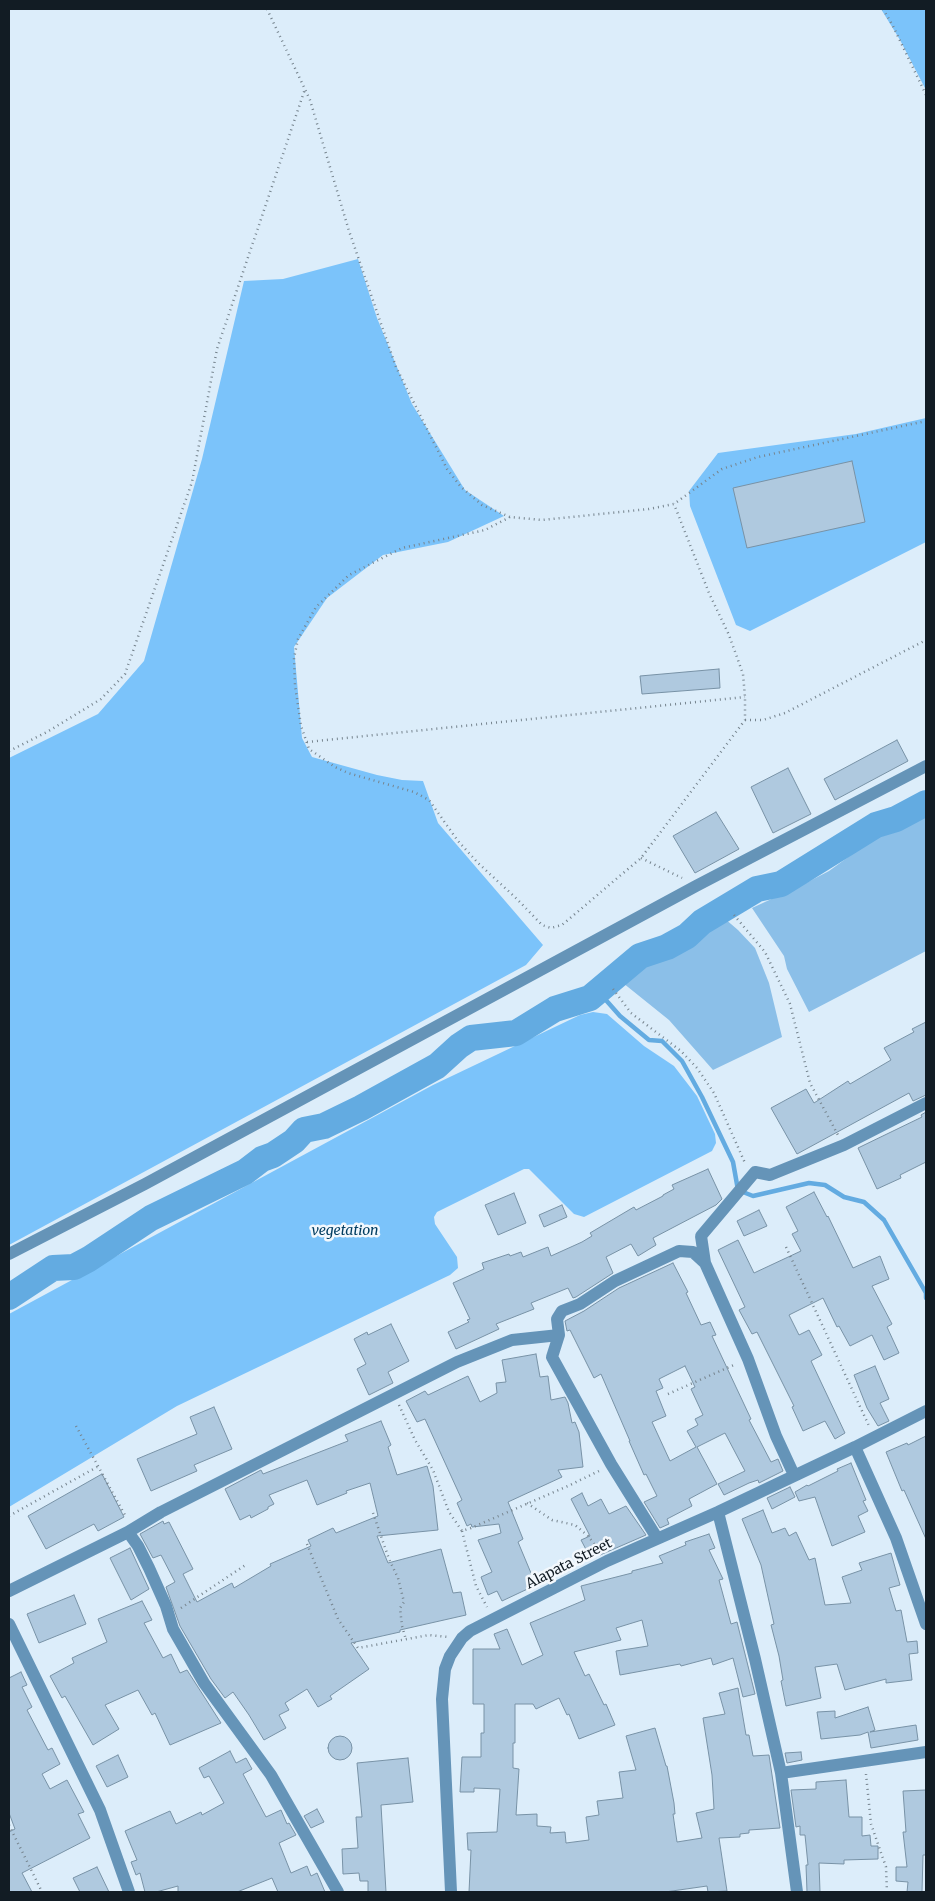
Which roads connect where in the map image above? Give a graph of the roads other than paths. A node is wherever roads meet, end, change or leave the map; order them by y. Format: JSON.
{"nodes":[{"id":1,"x":926,"y":766,"type":"edge"},
{"id":2,"x":926,"y":1103,"type":"edge"},
{"id":3,"x":9,"y":1254,"type":"edge"},
{"id":4,"x":705,"y":1263,"type":"junction"},
{"id":5,"x":559,"y":1335,"type":"junction"},
{"id":6,"x":926,"y":1411,"type":"edge"},
{"id":7,"x":855,"y":1447,"type":"junction"},
{"id":8,"x":794,"y":1475,"type":"junction"},
{"id":9,"x":718,"y":1512,"type":"junction"},
{"id":10,"x":130,"y":1531,"type":"junction"},
{"id":11,"x":658,"y":1538,"type":"junction"},
{"id":12,"x":9,"y":1591,"type":"edge"},
{"id":13,"x":9,"y":1624,"type":"edge"},
{"id":14,"x":926,"y":1624,"type":"edge"},
{"id":15,"x":926,"y":1752,"type":"edge"},
{"id":16,"x":781,"y":1773,"type":"junction"},
{"id":17,"x":130,"y":1892,"type":"edge"},
{"id":18,"x":338,"y":1892,"type":"edge"},
{"id":19,"x":451,"y":1892,"type":"edge"},
{"id":20,"x":797,"y":1892,"type":"edge"}],
"edges":[{"from":1,"to":3,"type":"street"},
{"from":2,"to":4,"type":"street"},
{"from":4,"to":5,"type":"street"},
{"from":4,"to":8,"type":"street"},
{"from":5,"to":10,"type":"street"},
{"from":5,"to":11,"type":"street"},
{"from":6,"to":7,"type":"street","name":"Alapata Street"},
{"from":7,"to":8,"type":"street","name":"Alapata Street"},
{"from":7,"to":14,"type":"street"},
{"from":8,"to":9,"type":"street","name":"Alapata Street"},
{"from":9,"to":11,"type":"street","name":"Alapata Street"},
{"from":9,"to":16,"type":"street"},
{"from":10,"to":12,"type":"street"},
{"from":10,"to":18,"type":"street"},
{"from":11,"to":19,"type":"street","name":"Alapata Street"},
{"from":13,"to":17,"type":"street"},
{"from":15,"to":16,"type":"street"},
{"from":16,"to":20,"type":"street"}]}
